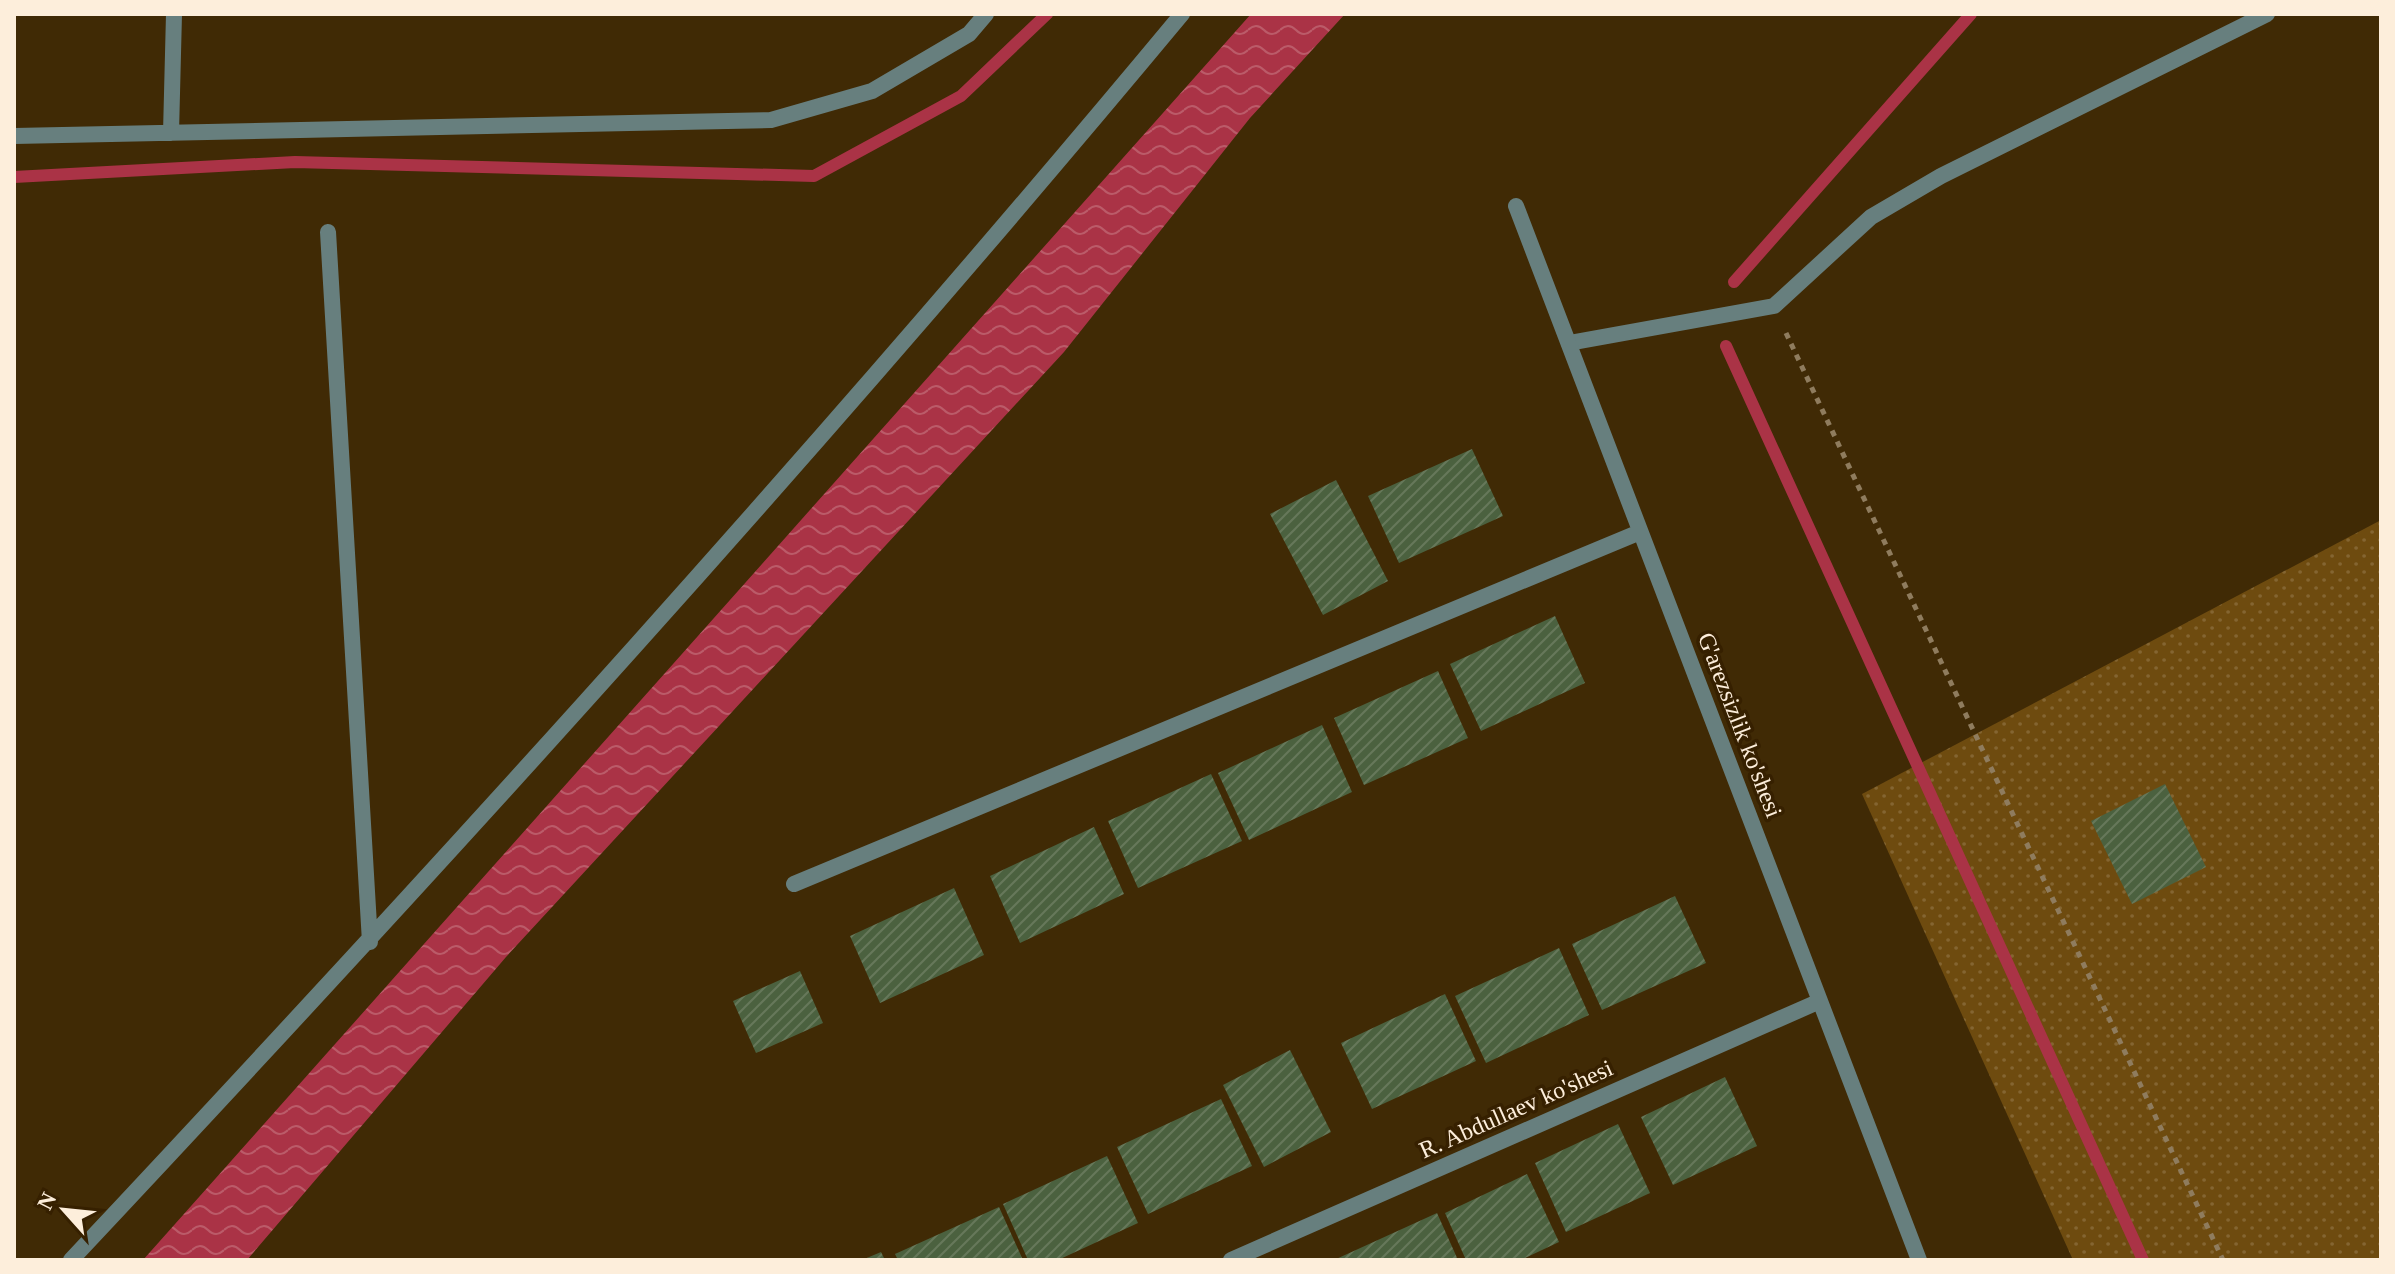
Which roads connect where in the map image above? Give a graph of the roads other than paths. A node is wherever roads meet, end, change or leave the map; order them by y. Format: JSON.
{"nodes":[{"id":1,"x":174,"y":14,"type":"edge"},
{"id":2,"x":986,"y":14,"type":"edge"},
{"id":3,"x":1182,"y":14,"type":"edge"},
{"id":4,"x":2267,"y":14,"type":"edge"},
{"id":5,"x":171,"y":133,"type":"junction"},
{"id":6,"x":14,"y":136,"type":"edge"},
{"id":7,"x":1516,"y":206,"type":"dead end"},
{"id":8,"x":328,"y":232,"type":"dead end"},
{"id":9,"x":1569,"y":343,"type":"junction"},
{"id":10,"x":1640,"y":532,"type":"junction"},
{"id":11,"x":794,"y":884,"type":"dead end"},
{"id":12,"x":370,"y":942,"type":"junction"},
{"id":13,"x":1820,"y":1001,"type":"junction"},
{"id":14,"x":71,"y":1260,"type":"edge"},
{"id":15,"x":1231,"y":1260,"type":"edge"},
{"id":16,"x":1919,"y":1260,"type":"edge"}],
"edges":[{"from":1,"to":5,"type":"street"},
{"from":2,"to":5,"type":"street"},
{"from":3,"to":12,"type":"street"},
{"from":4,"to":9,"type":"street"},
{"from":5,"to":6,"type":"street"},
{"from":7,"to":9,"type":"street","name":"G'arezsizlik ko'shesi"},
{"from":8,"to":12,"type":"street"},
{"from":9,"to":10,"type":"street","name":"G'arezsizlik ko'shesi"},
{"from":10,"to":11,"type":"street"},
{"from":10,"to":13,"type":"street","name":"G'arezsizlik ko'shesi"},
{"from":12,"to":14,"type":"street"},
{"from":13,"to":15,"type":"street","name":"R. Abdullaev ko'shesi"},
{"from":13,"to":16,"type":"street","name":"G'arezsizlik ko'shesi"}]}
